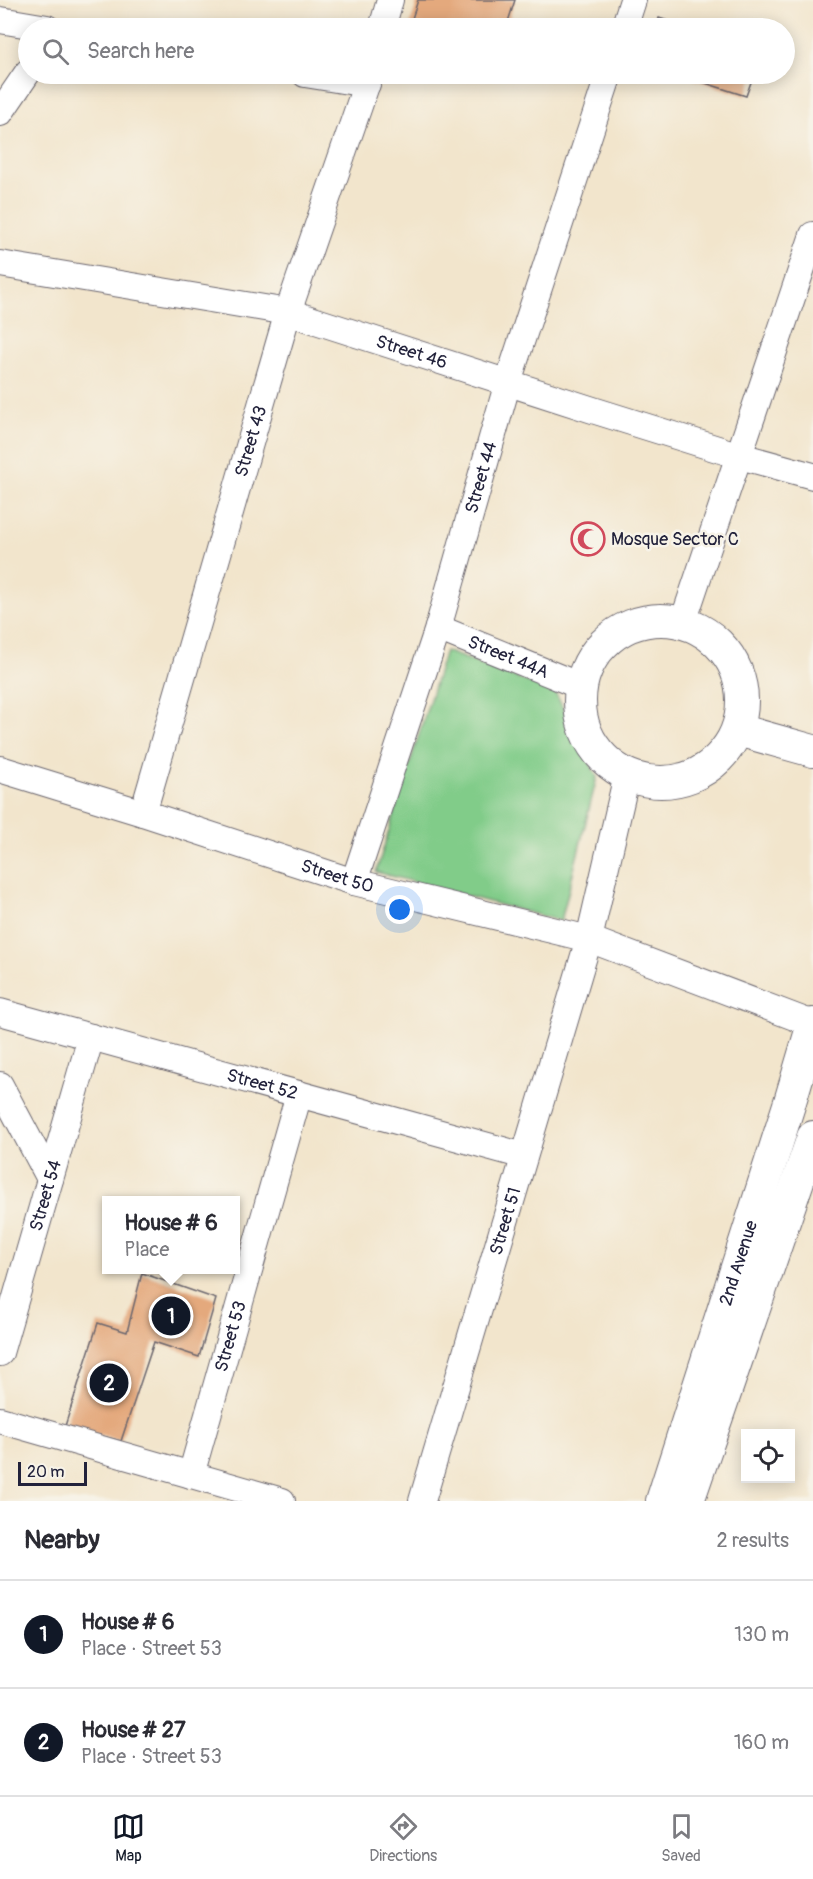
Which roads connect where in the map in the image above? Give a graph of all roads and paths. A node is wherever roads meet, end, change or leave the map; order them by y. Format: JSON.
{"nodes":[{"id":1,"x":390,"y":0,"type":"edge"},
{"id":2,"x":633,"y":0,"type":"edge"},
{"id":3,"x":385,"y":18,"type":"edge"},
{"id":4,"x":627,"y":18,"type":"edge"},
{"id":5,"x":0,"y":20,"type":"edge"},
{"id":6,"x":18,"y":23,"type":"edge"},
{"id":7,"x":20,"y":84,"type":"edge"},
{"id":8,"x":366,"y":84,"type":"edge"},
{"id":9,"x":606,"y":84,"type":"edge"},
{"id":10,"x":0,"y":113,"type":"edge"},
{"id":11,"x":813,"y":235,"type":"edge"},
{"id":12,"x":0,"y":264,"type":"edge"},
{"id":13,"x":288,"y":312,"type":"junction"},
{"id":14,"x":508,"y":382,"type":"junction"},
{"id":15,"x":740,"y":456,"type":"junction"},
{"id":16,"x":813,"y":476,"type":"edge"},
{"id":17,"x":683,"y":622,"type":"junction"},
{"id":18,"x":438,"y":628,"type":"junction"},
{"id":19,"x":580,"y":686,"type":"junction"},
{"id":20,"x":738,"y":730,"type":"junction"},
{"id":21,"x":813,"y":751,"type":"edge"},
{"id":22,"x":0,"y":769,"type":"edge"},
{"id":23,"x":627,"y":775,"type":"junction"},
{"id":24,"x":143,"y":813,"type":"junction"},
{"id":25,"x":354,"y":882,"type":"junction"},
{"id":26,"x":589,"y":939,"type":"junction"},
{"id":27,"x":0,"y":1012,"type":"edge"},
{"id":28,"x":813,"y":1024,"type":"edge"},
{"id":29,"x":91,"y":1037,"type":"junction"},
{"id":30,"x":0,"y":1085,"type":"edge"},
{"id":31,"x":299,"y":1094,"type":"junction"},
{"id":32,"x":813,"y":1137,"type":"edge"},
{"id":33,"x":524,"y":1156,"type":"junction"},
{"id":34,"x":50,"y":1179,"type":"junction"},
{"id":35,"x":0,"y":1353,"type":"edge"},
{"id":36,"x":0,"y":1420,"type":"edge"},
{"id":37,"x":191,"y":1475,"type":"junction"},
{"id":38,"x":282,"y":1501,"type":"edge"},
{"id":39,"x":422,"y":1501,"type":"edge"},
{"id":40,"x":662,"y":1501,"type":"edge"},
{"id":41,"x":688,"y":1501,"type":"edge"}],
"edges":[{"from":1,"to":3,"type":"street"},
{"from":2,"to":4,"type":"street"},
{"from":5,"to":6,"type":"street"},
{"from":7,"to":10,"type":"street"},
{"from":8,"to":13,"type":"street","name":"Street 43"},
{"from":9,"to":14,"type":"street","name":"Street 44"},
{"from":11,"to":15,"type":"street"},
{"from":12,"to":13,"type":"street","name":"Street 46"},
{"from":13,"to":14,"type":"street","name":"Street 46"},
{"from":13,"to":24,"type":"street","name":"Street 43"},
{"from":14,"to":15,"type":"street","name":"Street 46"},
{"from":14,"to":18,"type":"street","name":"Street 44"},
{"from":15,"to":16,"type":"street","name":"Street 46"},
{"from":15,"to":17,"type":"street"},
{"from":17,"to":19,"type":"street"},
{"from":17,"to":20,"type":"street"},
{"from":18,"to":19,"type":"street","name":"Street 44A"},
{"from":18,"to":25,"type":"street","name":"Street 44"},
{"from":19,"to":23,"type":"street"},
{"from":20,"to":21,"type":"street"},
{"from":20,"to":23,"type":"street"},
{"from":22,"to":24,"type":"street","name":"Street 50"},
{"from":23,"to":26,"type":"street","name":"Street 51"},
{"from":24,"to":25,"type":"street","name":"Street 50"},
{"from":25,"to":26,"type":"street","name":"Street 50"},
{"from":26,"to":28,"type":"street","name":"Street 50"},
{"from":26,"to":33,"type":"street","name":"Street 51"},
{"from":27,"to":29,"type":"street","name":"Street 52"},
{"from":28,"to":40,"type":"street","name":"2nd Avenue"},
{"from":29,"to":31,"type":"street","name":"Street 52"},
{"from":29,"to":34,"type":"street","name":"Street 54"},
{"from":30,"to":34,"type":"street"},
{"from":31,"to":33,"type":"street","name":"Street 52"},
{"from":31,"to":37,"type":"street","name":"Street 53"},
{"from":32,"to":41,"type":"street","name":"2nd Avenue"},
{"from":33,"to":39,"type":"street","name":"Street 51"},
{"from":34,"to":35,"type":"street","name":"Street 54"},
{"from":36,"to":37,"type":"street"},
{"from":37,"to":38,"type":"street"}]}
